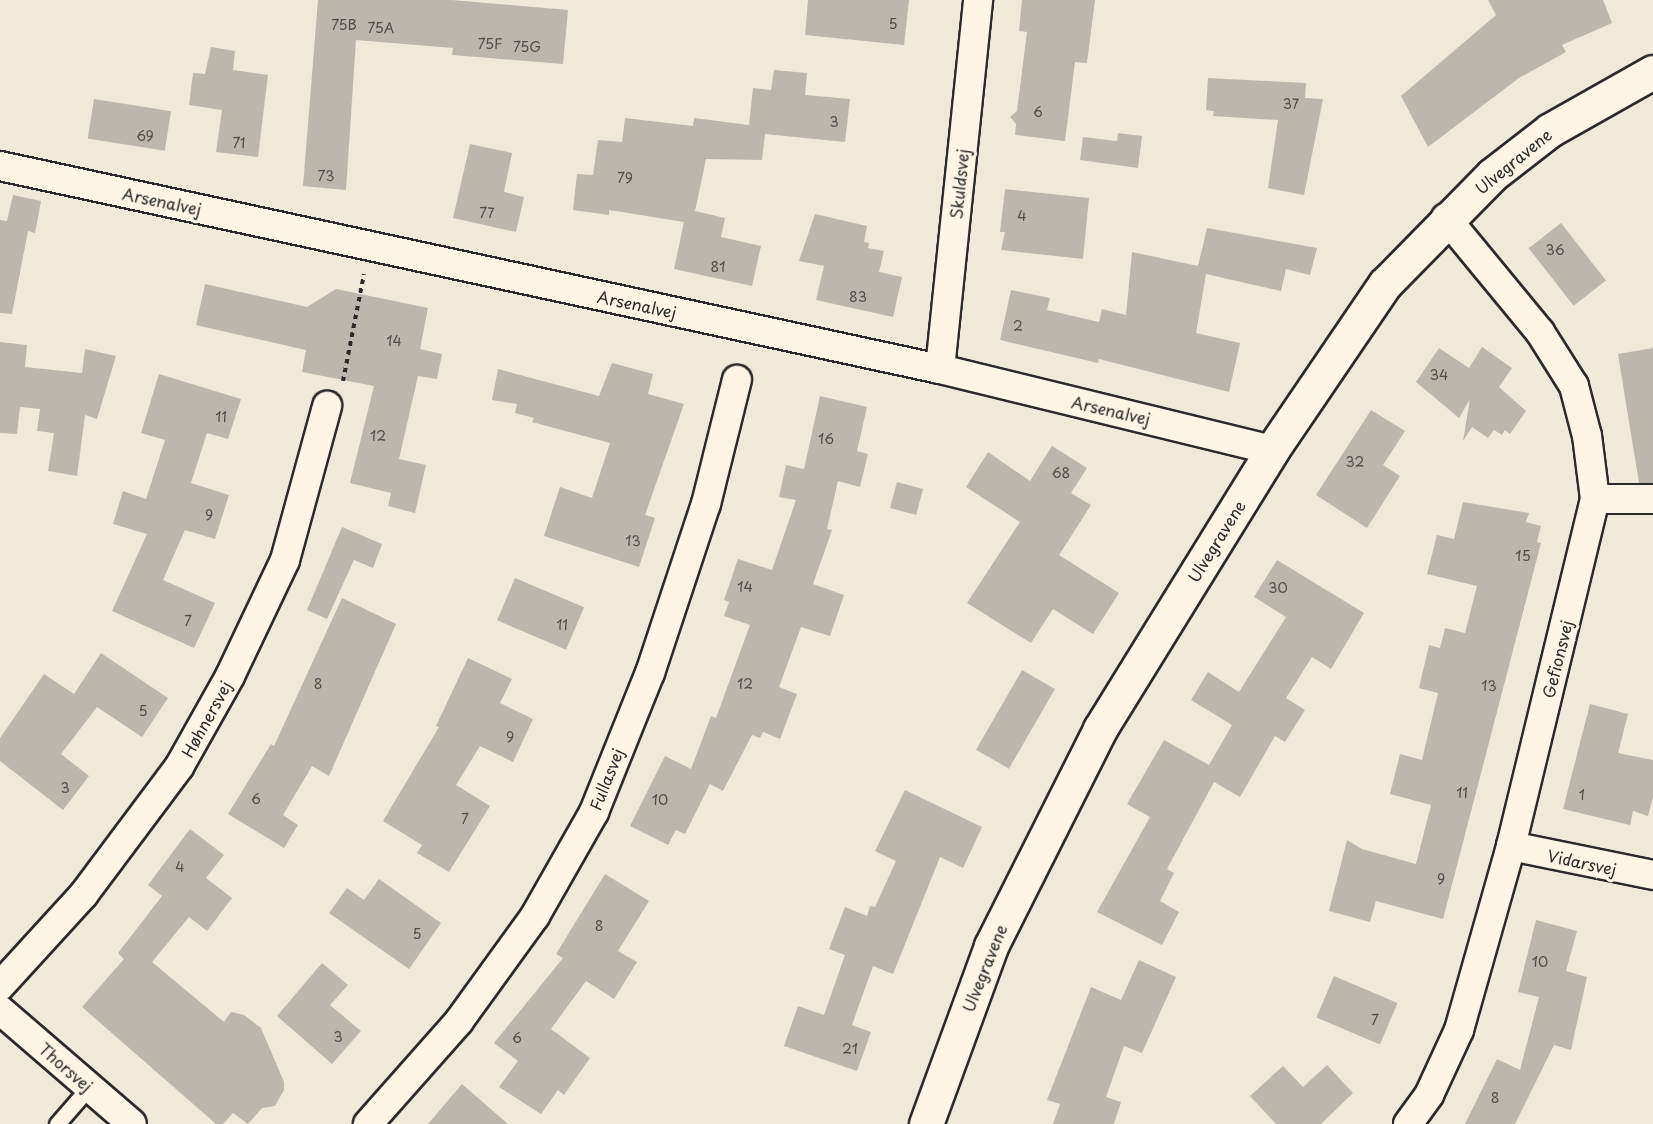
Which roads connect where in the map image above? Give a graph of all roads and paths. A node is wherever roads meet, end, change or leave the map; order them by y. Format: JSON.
{"nodes":[{"id":1,"x":978,"y":0,"type":"edge"},
{"id":2,"x":1653,"y":72,"type":"edge"},
{"id":3,"x":0,"y":166,"type":"edge"},
{"id":4,"x":1446,"y":218,"type":"junction"},
{"id":5,"x":370,"y":245,"type":"junction"},
{"id":6,"x":940,"y":369,"type":"junction"},
{"id":7,"x":737,"y":380,"type":"dead end"},
{"id":8,"x":327,"y":406,"type":"joint"},
{"id":9,"x":1272,"y":450,"type":"junction"},
{"id":10,"x":1595,"y":499,"type":"junction"},
{"id":11,"x":1653,"y":499,"type":"edge"},
{"id":12,"x":1511,"y":846,"type":"junction"},
{"id":13,"x":1653,"y":876,"type":"edge"},
{"id":14,"x":0,"y":986,"type":"edge"},
{"id":15,"x":0,"y":1010,"type":"edge"},
{"id":16,"x":89,"y":1087,"type":"junction"},
{"id":17,"x":57,"y":1124,"type":"edge"},
{"id":18,"x":132,"y":1124,"type":"edge"},
{"id":19,"x":368,"y":1124,"type":"edge"},
{"id":20,"x":926,"y":1124,"type":"edge"},
{"id":21,"x":1408,"y":1124,"type":"edge"}],
"edges":[{"from":1,"to":6,"type":"street","name":"Skuldsvej"},
{"from":2,"to":4,"type":"street","name":"Ulvegravene"},
{"from":3,"to":5,"type":"street","name":"Arsenalvej"},
{"from":4,"to":9,"type":"street","name":"Ulvegravene"},
{"from":4,"to":10,"type":"street","name":"Gefionsvej"},
{"from":5,"to":6,"type":"street","name":"Arsenalvej"},
{"from":5,"to":8,"type":"path"},
{"from":6,"to":9,"type":"street","name":"Arsenalvej"},
{"from":7,"to":19,"type":"street","name":"Fullasvej"},
{"from":8,"to":14,"type":"street","name":"Høhnersvej"},
{"from":9,"to":20,"type":"street","name":"Ulvegravene"},
{"from":10,"to":11,"type":"street"},
{"from":10,"to":12,"type":"street","name":"Gefionsvej"},
{"from":12,"to":13,"type":"street","name":"Vidarsvej"},
{"from":12,"to":21,"type":"street","name":"Gefionsvej"},
{"from":15,"to":16,"type":"street","name":"Thorsvej"},
{"from":16,"to":17,"type":"lane"},
{"from":16,"to":18,"type":"street","name":"Thorsvej"}]}
